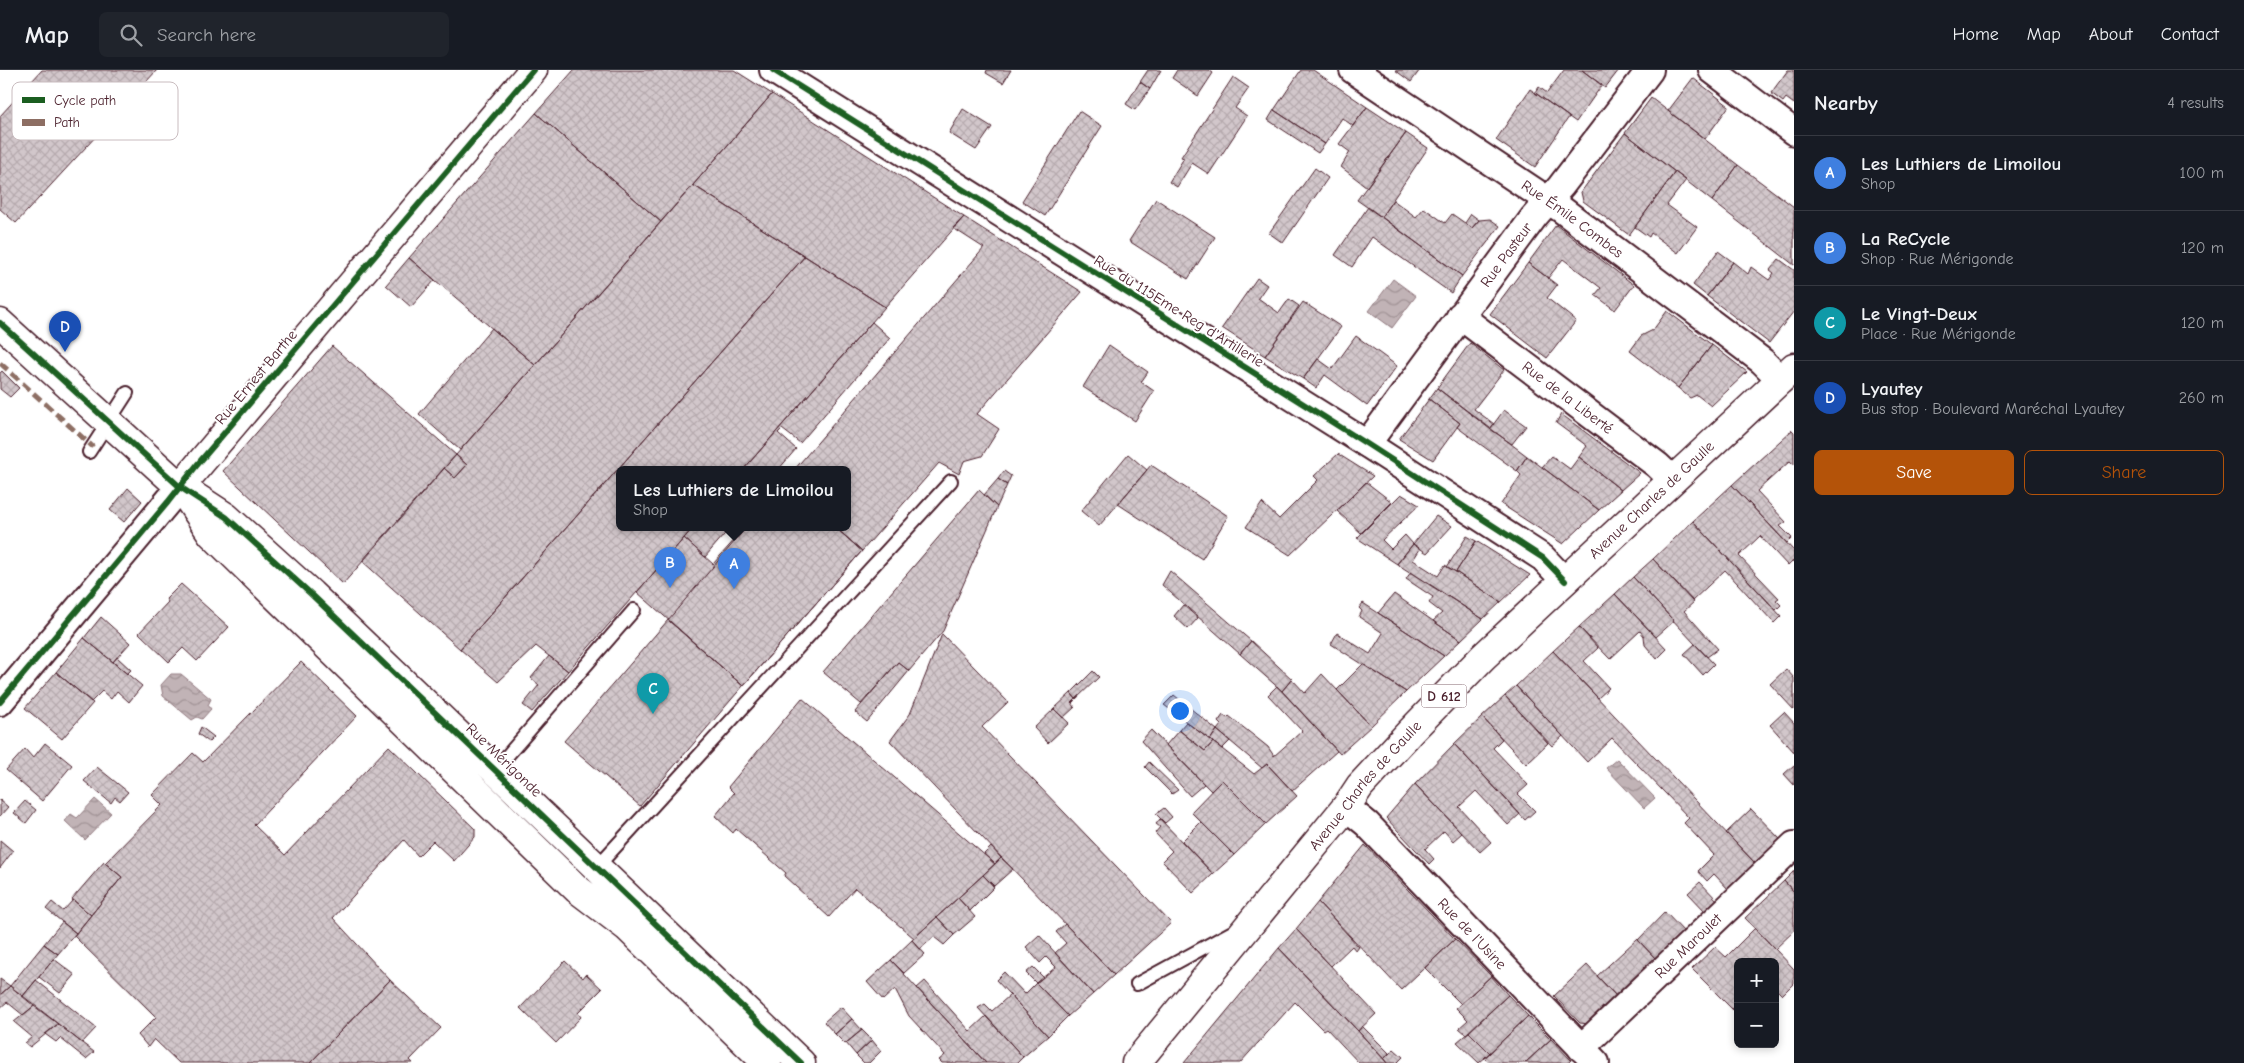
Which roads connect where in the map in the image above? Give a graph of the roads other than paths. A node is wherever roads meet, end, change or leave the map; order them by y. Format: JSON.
{"nodes":[{"id":1,"x":533,"y":70,"type":"edge"},
{"id":2,"x":773,"y":70,"type":"edge"},
{"id":3,"x":1354,"y":70,"type":"edge"},
{"id":4,"x":1650,"y":70,"type":"edge"},
{"id":5,"x":1712,"y":70,"type":"edge"},
{"id":6,"x":1794,"y":132,"type":"edge"},
{"id":7,"x":1548,"y":201,"type":"junction"},
{"id":8,"x":1460,"y":316,"type":"junction"},
{"id":9,"x":0,"y":323,"type":"edge"},
{"id":10,"x":1787,"y":373,"type":"edge"},
{"id":11,"x":127,"y":393,"type":"dead end"},
{"id":12,"x":108,"y":422,"type":"junction"},
{"id":13,"x":1367,"y":444,"type":"junction"},
{"id":14,"x":89,"y":452,"type":"dead end"},
{"id":15,"x":1672,"y":480,"type":"junction"},
{"id":16,"x":950,"y":481,"type":"dead end"},
{"id":17,"x":180,"y":487,"type":"junction"},
{"id":18,"x":1566,"y":581,"type":"junction"},
{"id":19,"x":634,"y":610,"type":"dead end"},
{"id":20,"x":0,"y":702,"type":"edge"},
{"id":21,"x":495,"y":769,"type":"junction"},
{"id":22,"x":476,"y":791,"type":"junction"},
{"id":23,"x":1346,"y":807,"type":"junction"},
{"id":24,"x":1794,"y":845,"type":"edge"},
{"id":25,"x":597,"y":867,"type":"junction"},
{"id":26,"x":577,"y":889,"type":"junction"},
{"id":27,"x":1251,"y":922,"type":"junction"},
{"id":28,"x":1137,"y":984,"type":"dead end"},
{"id":29,"x":1589,"y":1056,"type":"edge"},
{"id":30,"x":767,"y":1063,"type":"edge"},
{"id":31,"x":802,"y":1063,"type":"edge"},
{"id":32,"x":1136,"y":1063,"type":"edge"}],
"edges":[{"from":1,"to":17,"type":"street","name":"Rue Ernest Barthe"},
{"from":2,"to":13,"type":"street","name":"Rue du 115Eme Reg d'Artillerie"},
{"from":3,"to":7,"type":"street","name":"Rue Émile Combes"},
{"from":4,"to":7,"type":"street","name":"Rue Pasteur"},
{"from":5,"to":6,"type":"street"},
{"from":7,"to":8,"type":"street","name":"Rue Pasteur"},
{"from":7,"to":10,"type":"street","name":"Rue Émile Combes"},
{"from":8,"to":13,"type":"street","name":"Rue Pasteur"},
{"from":8,"to":15,"type":"street","name":"Rue de la Liberté"},
{"from":9,"to":12,"type":"street"},
{"from":10,"to":15,"type":"street","name":"Avenue Charles de Gaulle","number":"D 612"},
{"from":11,"to":12,"type":"lane"},
{"from":12,"to":14,"type":"lane"},
{"from":12,"to":17,"type":"street"},
{"from":13,"to":18,"type":"street","name":"Rue du 115Eme Reg d'Artillerie"},
{"from":15,"to":18,"type":"street","name":"Avenue Charles de Gaulle","number":"D 612"},
{"from":16,"to":25,"type":"lane"},
{"from":17,"to":20,"type":"street","name":"Rue Ernest Barthe"},
{"from":17,"to":21,"type":"street","name":"Rue Mérigonde"},
{"from":17,"to":22,"type":"street"},
{"from":18,"to":23,"type":"street","name":"Avenue Charles de Gaulle","number":"D 612"},
{"from":19,"to":21,"type":"lane"},
{"from":21,"to":22,"type":"lane"},
{"from":21,"to":25,"type":"street","name":"Rue Mérigonde"},
{"from":22,"to":26,"type":"street"},
{"from":23,"to":27,"type":"street","name":"Avenue Charles de Gaulle","number":"D 612"},
{"from":23,"to":29,"type":"street","name":"Rue de l'Usine"},
{"from":24,"to":29,"type":"street","name":"Rue Maroulet"},
{"from":25,"to":26,"type":"lane"},
{"from":25,"to":31,"type":"street","name":"Rue Mérigonde"},
{"from":26,"to":30,"type":"street"},
{"from":27,"to":28,"type":"lane"},
{"from":27,"to":32,"type":"street","name":"Avenue Charles de Gaulle","number":"D 612"}]}
